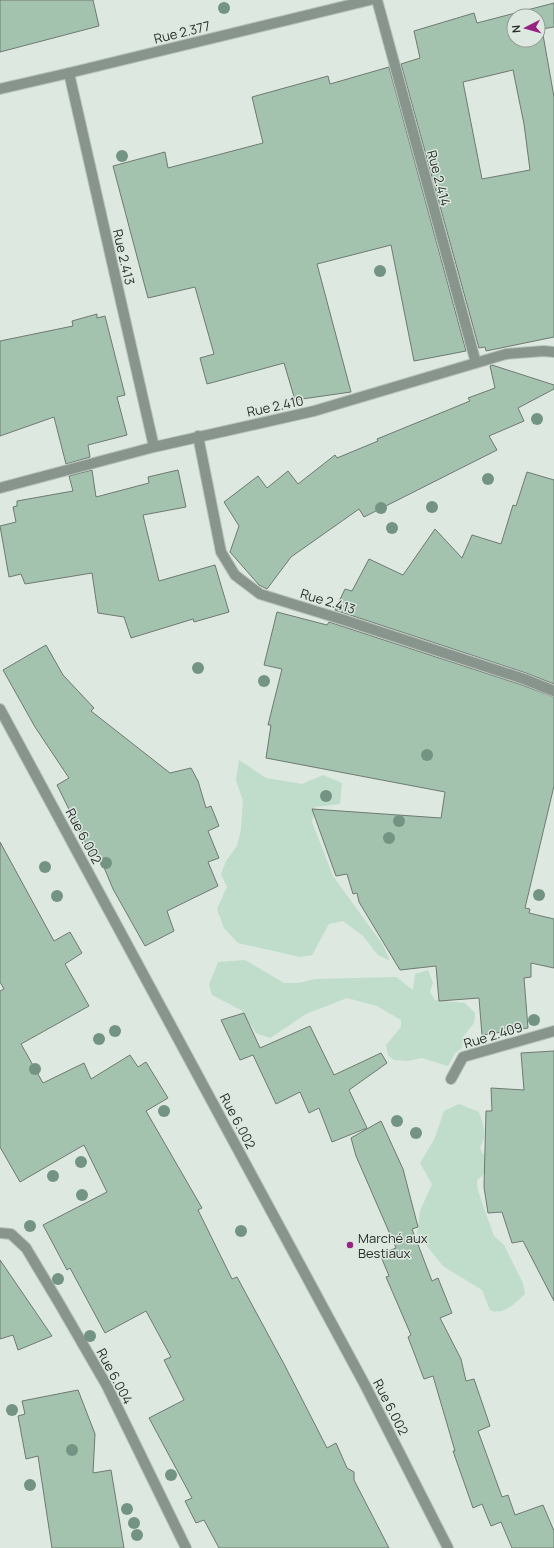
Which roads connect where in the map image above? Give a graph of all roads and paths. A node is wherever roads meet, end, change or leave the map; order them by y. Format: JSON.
{"nodes":[{"id":1,"x":370,"y":0,"type":"edge"},
{"id":2,"x":377,"y":0,"type":"edge"},
{"id":3,"x":69,"y":73,"type":"junction"},
{"id":4,"x":0,"y":89,"type":"edge"},
{"id":5,"x":554,"y":352,"type":"edge"},
{"id":6,"x":476,"y":363,"type":"junction"},
{"id":7,"x":198,"y":436,"type":"junction"},
{"id":8,"x":154,"y":447,"type":"junction"},
{"id":9,"x":0,"y":488,"type":"edge"},
{"id":10,"x":554,"y":691,"type":"edge"},
{"id":11,"x":0,"y":709,"type":"edge"},
{"id":12,"x":554,"y":1031,"type":"edge"},
{"id":13,"x":451,"y":1079,"type":"dead end"},
{"id":14,"x":0,"y":1233,"type":"edge"},
{"id":15,"x":186,"y":1548,"type":"edge"},
{"id":16,"x":448,"y":1548,"type":"edge"}],
"edges":[{"from":1,"to":3,"type":"street","name":"Rue 2.377"},
{"from":2,"to":6,"type":"street","name":"Rue 2.414"},
{"from":3,"to":4,"type":"street","name":"Rue 2.377"},
{"from":3,"to":8,"type":"street","name":"Rue 2.413"},
{"from":5,"to":6,"type":"street","name":"Rue 2.410"},
{"from":6,"to":7,"type":"street","name":"Rue 2.410"},
{"from":7,"to":8,"type":"street","name":"Rue 2.410"},
{"from":7,"to":10,"type":"street","name":"Rue 2.413"},
{"from":8,"to":9,"type":"street","name":"Rue 2.410"},
{"from":11,"to":16,"type":"street","name":"Rue 6.002"},
{"from":12,"to":13,"type":"street","name":"Rue 2.409"},
{"from":14,"to":15,"type":"street","name":"Rue 6.004"}]}
